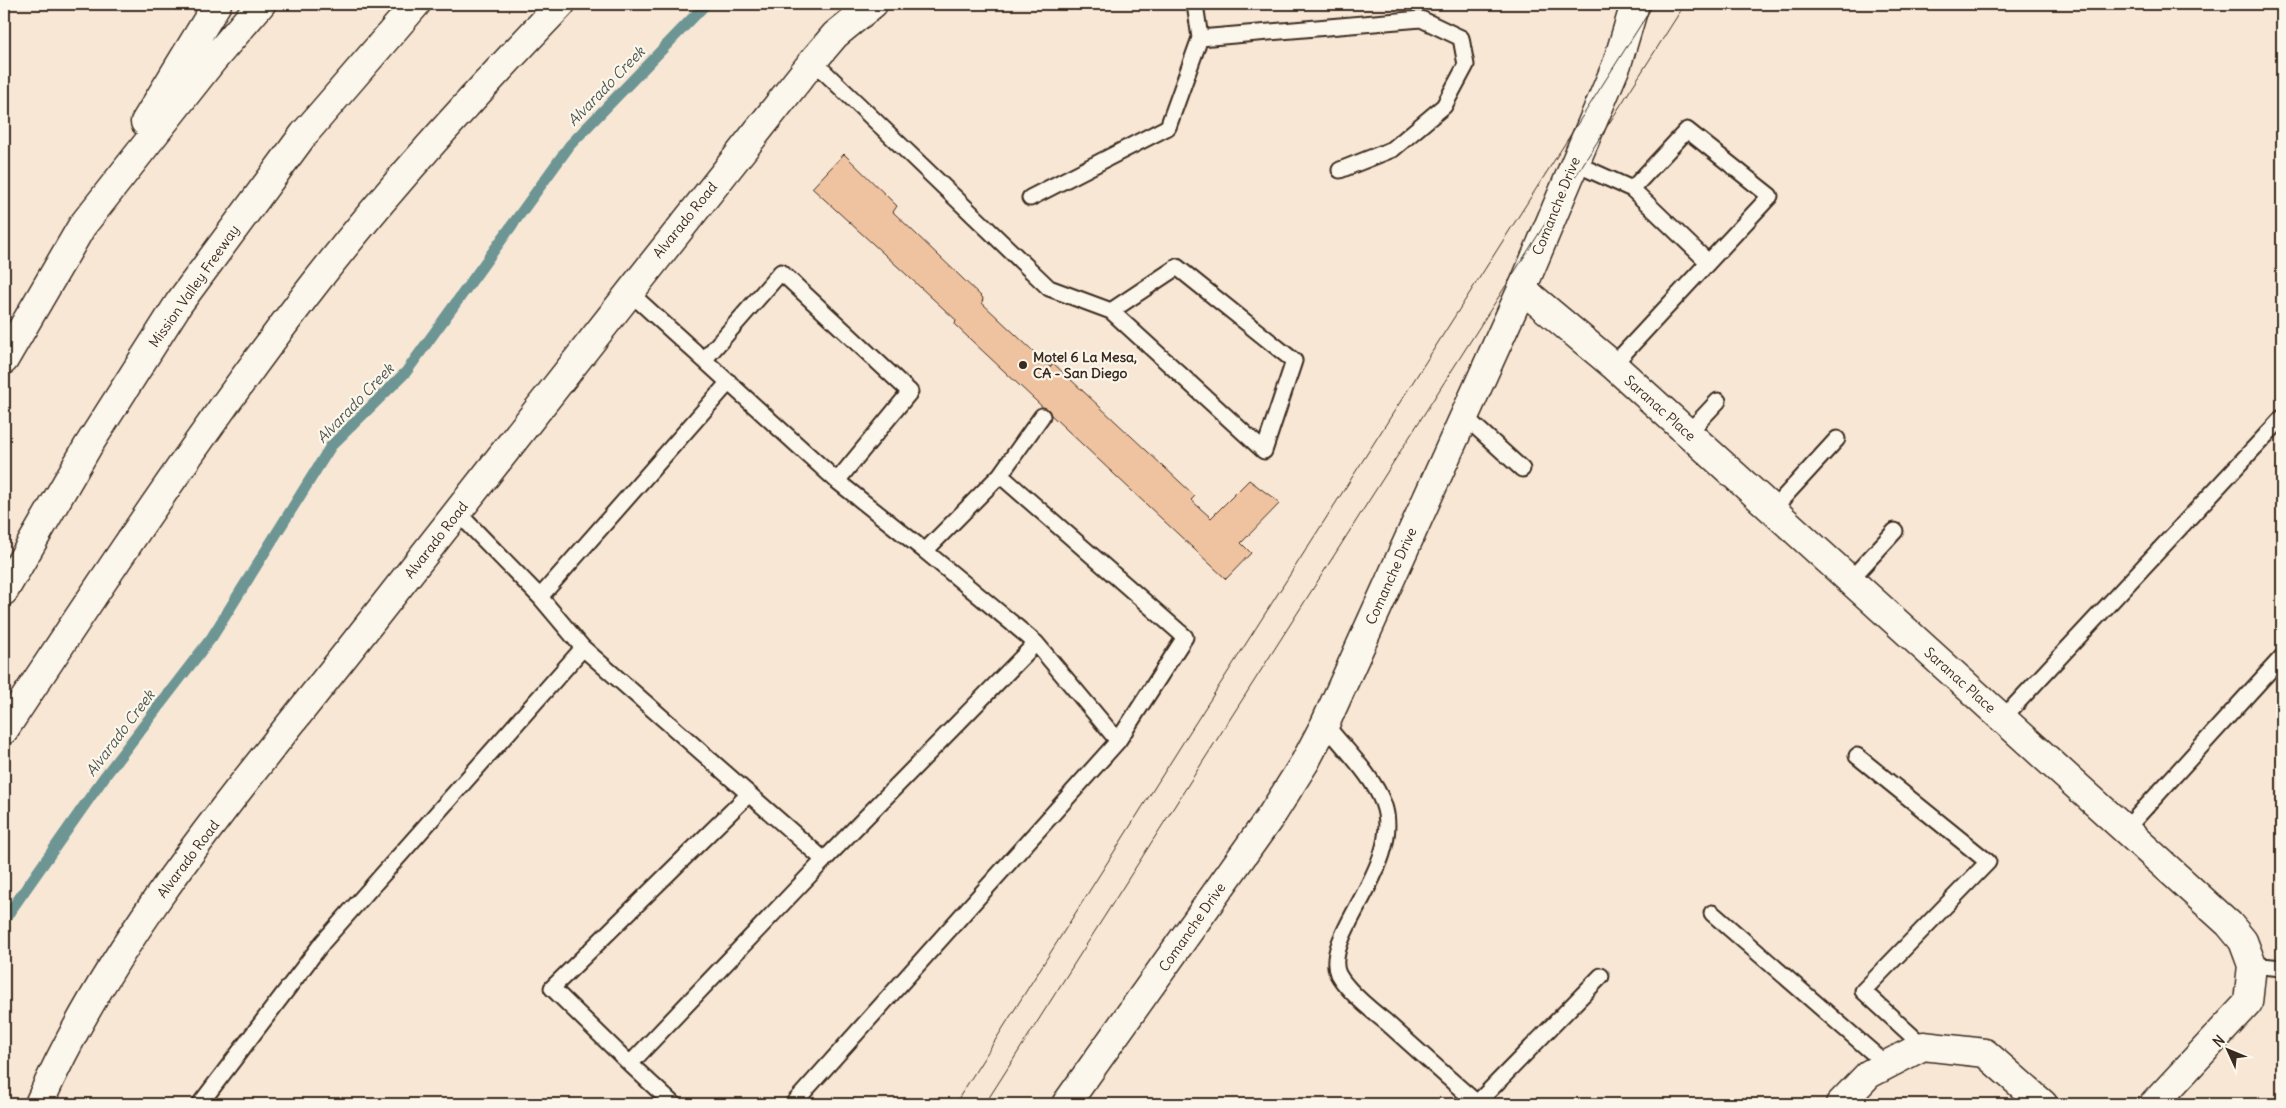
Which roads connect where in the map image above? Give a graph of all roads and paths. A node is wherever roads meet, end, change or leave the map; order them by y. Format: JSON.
{"nodes":[{"id":1,"x":217,"y":4,"type":"edge"},
{"id":2,"x":261,"y":4,"type":"edge"},
{"id":3,"x":416,"y":4,"type":"edge"},
{"id":4,"x":561,"y":4,"type":"edge"},
{"id":5,"x":873,"y":4,"type":"edge"},
{"id":6,"x":1195,"y":4,"type":"edge"},
{"id":7,"x":1635,"y":4,"type":"edge"},
{"id":8,"x":1200,"y":38,"type":"junction"},
{"id":9,"x":813,"y":60,"type":"junction"},
{"id":10,"x":1574,"y":164,"type":"junction"},
{"id":11,"x":1340,"y":170,"type":"dead end"},
{"id":12,"x":1632,"y":188,"type":"junction"},
{"id":13,"x":1030,"y":198,"type":"dead end"},
{"id":14,"x":82,"y":226,"type":"junction"},
{"id":15,"x":1708,"y":262,"type":"junction"},
{"id":16,"x":1522,"y":289,"type":"junction"},
{"id":17,"x":628,"y":292,"type":"junction"},
{"id":18,"x":1112,"y":311,"type":"junction"},
{"id":19,"x":4,"y":360,"type":"edge"},
{"id":20,"x":704,"y":360,"type":"junction"},
{"id":21,"x":1613,"y":365,"type":"junction"},
{"id":22,"x":729,"y":382,"type":"junction"},
{"id":23,"x":1718,"y":401,"type":"dead end"},
{"id":24,"x":1463,"y":415,"type":"junction"},
{"id":25,"x":1042,"y":416,"type":"dead end"},
{"id":26,"x":2282,"y":418,"type":"edge"},
{"id":27,"x":1688,"y":434,"type":"junction"},
{"id":28,"x":1837,"y":439,"type":"dead end"},
{"id":29,"x":1522,"y":469,"type":"dead end"},
{"id":30,"x":1000,"y":475,"type":"junction"},
{"id":31,"x":836,"y":481,"type":"junction"},
{"id":32,"x":1772,"y":510,"type":"junction"},
{"id":33,"x":458,"y":513,"type":"junction"},
{"id":34,"x":1895,"y":532,"type":"dead end"},
{"id":35,"x":925,"y":551,"type":"junction"},
{"id":36,"x":1850,"y":580,"type":"junction"},
{"id":37,"x":4,"y":591,"type":"edge"},
{"id":38,"x":540,"y":597,"type":"junction"},
{"id":39,"x":1036,"y":643,"type":"junction"},
{"id":40,"x":583,"y":648,"type":"junction"},
{"id":41,"x":2282,"y":657,"type":"edge"},
{"id":42,"x":2003,"y":718,"type":"junction"},
{"id":43,"x":1325,"y":724,"type":"junction"},
{"id":44,"x":4,"y":730,"type":"edge"},
{"id":45,"x":1118,"y":741,"type":"junction"},
{"id":46,"x":1857,"y":756,"type":"dead end"},
{"id":47,"x":749,"y":794,"type":"junction"},
{"id":48,"x":2125,"y":830,"type":"junction"},
{"id":49,"x":824,"y":860,"type":"junction"},
{"id":50,"x":1712,"y":913,"type":"dead end"},
{"id":51,"x":2252,"y":964,"type":"junction"},
{"id":52,"x":2282,"y":968,"type":"edge"},
{"id":53,"x":1601,"y":976,"type":"dead end"},
{"id":54,"x":1923,"y":1046,"type":"junction"},
{"id":55,"x":630,"y":1064,"type":"junction"},
{"id":56,"x":1887,"y":1065,"type":"junction"},
{"id":57,"x":1476,"y":1103,"type":"edge"},
{"id":58,"x":39,"y":1104,"type":"edge"},
{"id":59,"x":200,"y":1104,"type":"edge"},
{"id":60,"x":673,"y":1104,"type":"edge"},
{"id":61,"x":793,"y":1104,"type":"edge"},
{"id":62,"x":1066,"y":1104,"type":"edge"},
{"id":63,"x":1840,"y":1104,"type":"edge"},
{"id":64,"x":2043,"y":1104,"type":"edge"},
{"id":65,"x":2154,"y":1104,"type":"edge"}],
"edges":[{"from":1,"to":14,"type":"main road"},
{"from":2,"to":14,"type":"main road"},
{"from":3,"to":37,"type":"main road","name":"Mission Valley Freeway"},
{"from":4,"to":44,"type":"main road"},
{"from":5,"to":9,"type":"main road","name":"Alvarado Road"},
{"from":6,"to":8,"type":"lane"},
{"from":7,"to":10,"type":"main road","name":"Comanche Drive"},
{"from":8,"to":11,"type":"lane"},
{"from":8,"to":13,"type":"lane"},
{"from":9,"to":17,"type":"main road","name":"Alvarado Road"},
{"from":9,"to":18,"type":"lane"},
{"from":10,"to":12,"type":"lane"},
{"from":10,"to":16,"type":"main road","name":"Comanche Drive"},
{"from":12,"to":15,"type":"lane"},
{"from":12,"to":15,"type":"lane"},
{"from":14,"to":19,"type":"main road"},
{"from":15,"to":21,"type":"lane"},
{"from":16,"to":21,"type":"main road","name":"Saranac Place"},
{"from":16,"to":24,"type":"main road","name":"Comanche Drive"},
{"from":17,"to":20,"type":"lane"},
{"from":17,"to":33,"type":"main road","name":"Alvarado Road"},
{"from":18,"to":18,"type":"lane"},
{"from":20,"to":22,"type":"lane"},
{"from":20,"to":31,"type":"lane"},
{"from":21,"to":27,"type":"main road","name":"Saranac Place"},
{"from":22,"to":31,"type":"lane"},
{"from":22,"to":38,"type":"lane"},
{"from":23,"to":27,"type":"lane"},
{"from":24,"to":29,"type":"lane"},
{"from":24,"to":43,"type":"main road","name":"Comanche Drive"},
{"from":25,"to":30,"type":"lane"},
{"from":26,"to":42,"type":"lane"},
{"from":27,"to":32,"type":"main road","name":"Saranac Place"},
{"from":28,"to":32,"type":"lane"},
{"from":30,"to":35,"type":"lane"},
{"from":30,"to":45,"type":"lane"},
{"from":31,"to":35,"type":"lane"},
{"from":32,"to":36,"type":"main road","name":"Saranac Place"},
{"from":33,"to":38,"type":"lane"},
{"from":33,"to":58,"type":"main road","name":"Alvarado Road"},
{"from":34,"to":36,"type":"lane"},
{"from":35,"to":39,"type":"lane"},
{"from":36,"to":42,"type":"main road","name":"Saranac Place"},
{"from":38,"to":40,"type":"lane"},
{"from":39,"to":45,"type":"lane"},
{"from":39,"to":49,"type":"lane"},
{"from":40,"to":47,"type":"lane"},
{"from":40,"to":59,"type":"lane"},
{"from":41,"to":48,"type":"lane"},
{"from":42,"to":48,"type":"main road","name":"Saranac Place"},
{"from":43,"to":57,"type":"lane"},
{"from":43,"to":62,"type":"main road","name":"Comanche Drive"},
{"from":45,"to":61,"type":"lane"},
{"from":46,"to":54,"type":"lane"},
{"from":47,"to":49,"type":"lane"},
{"from":47,"to":55,"type":"lane"},
{"from":48,"to":51,"type":"main road","name":"Saranac Place"},
{"from":49,"to":55,"type":"lane"},
{"from":50,"to":56,"type":"lane"},
{"from":51,"to":52,"type":"lane"},
{"from":51,"to":65,"type":"main road","name":"Saranac Place"},
{"from":53,"to":57,"type":"lane"},
{"from":54,"to":56,"type":"main road"},
{"from":54,"to":64,"type":"main road"},
{"from":55,"to":60,"type":"lane"},
{"from":56,"to":63,"type":"main road"}]}
